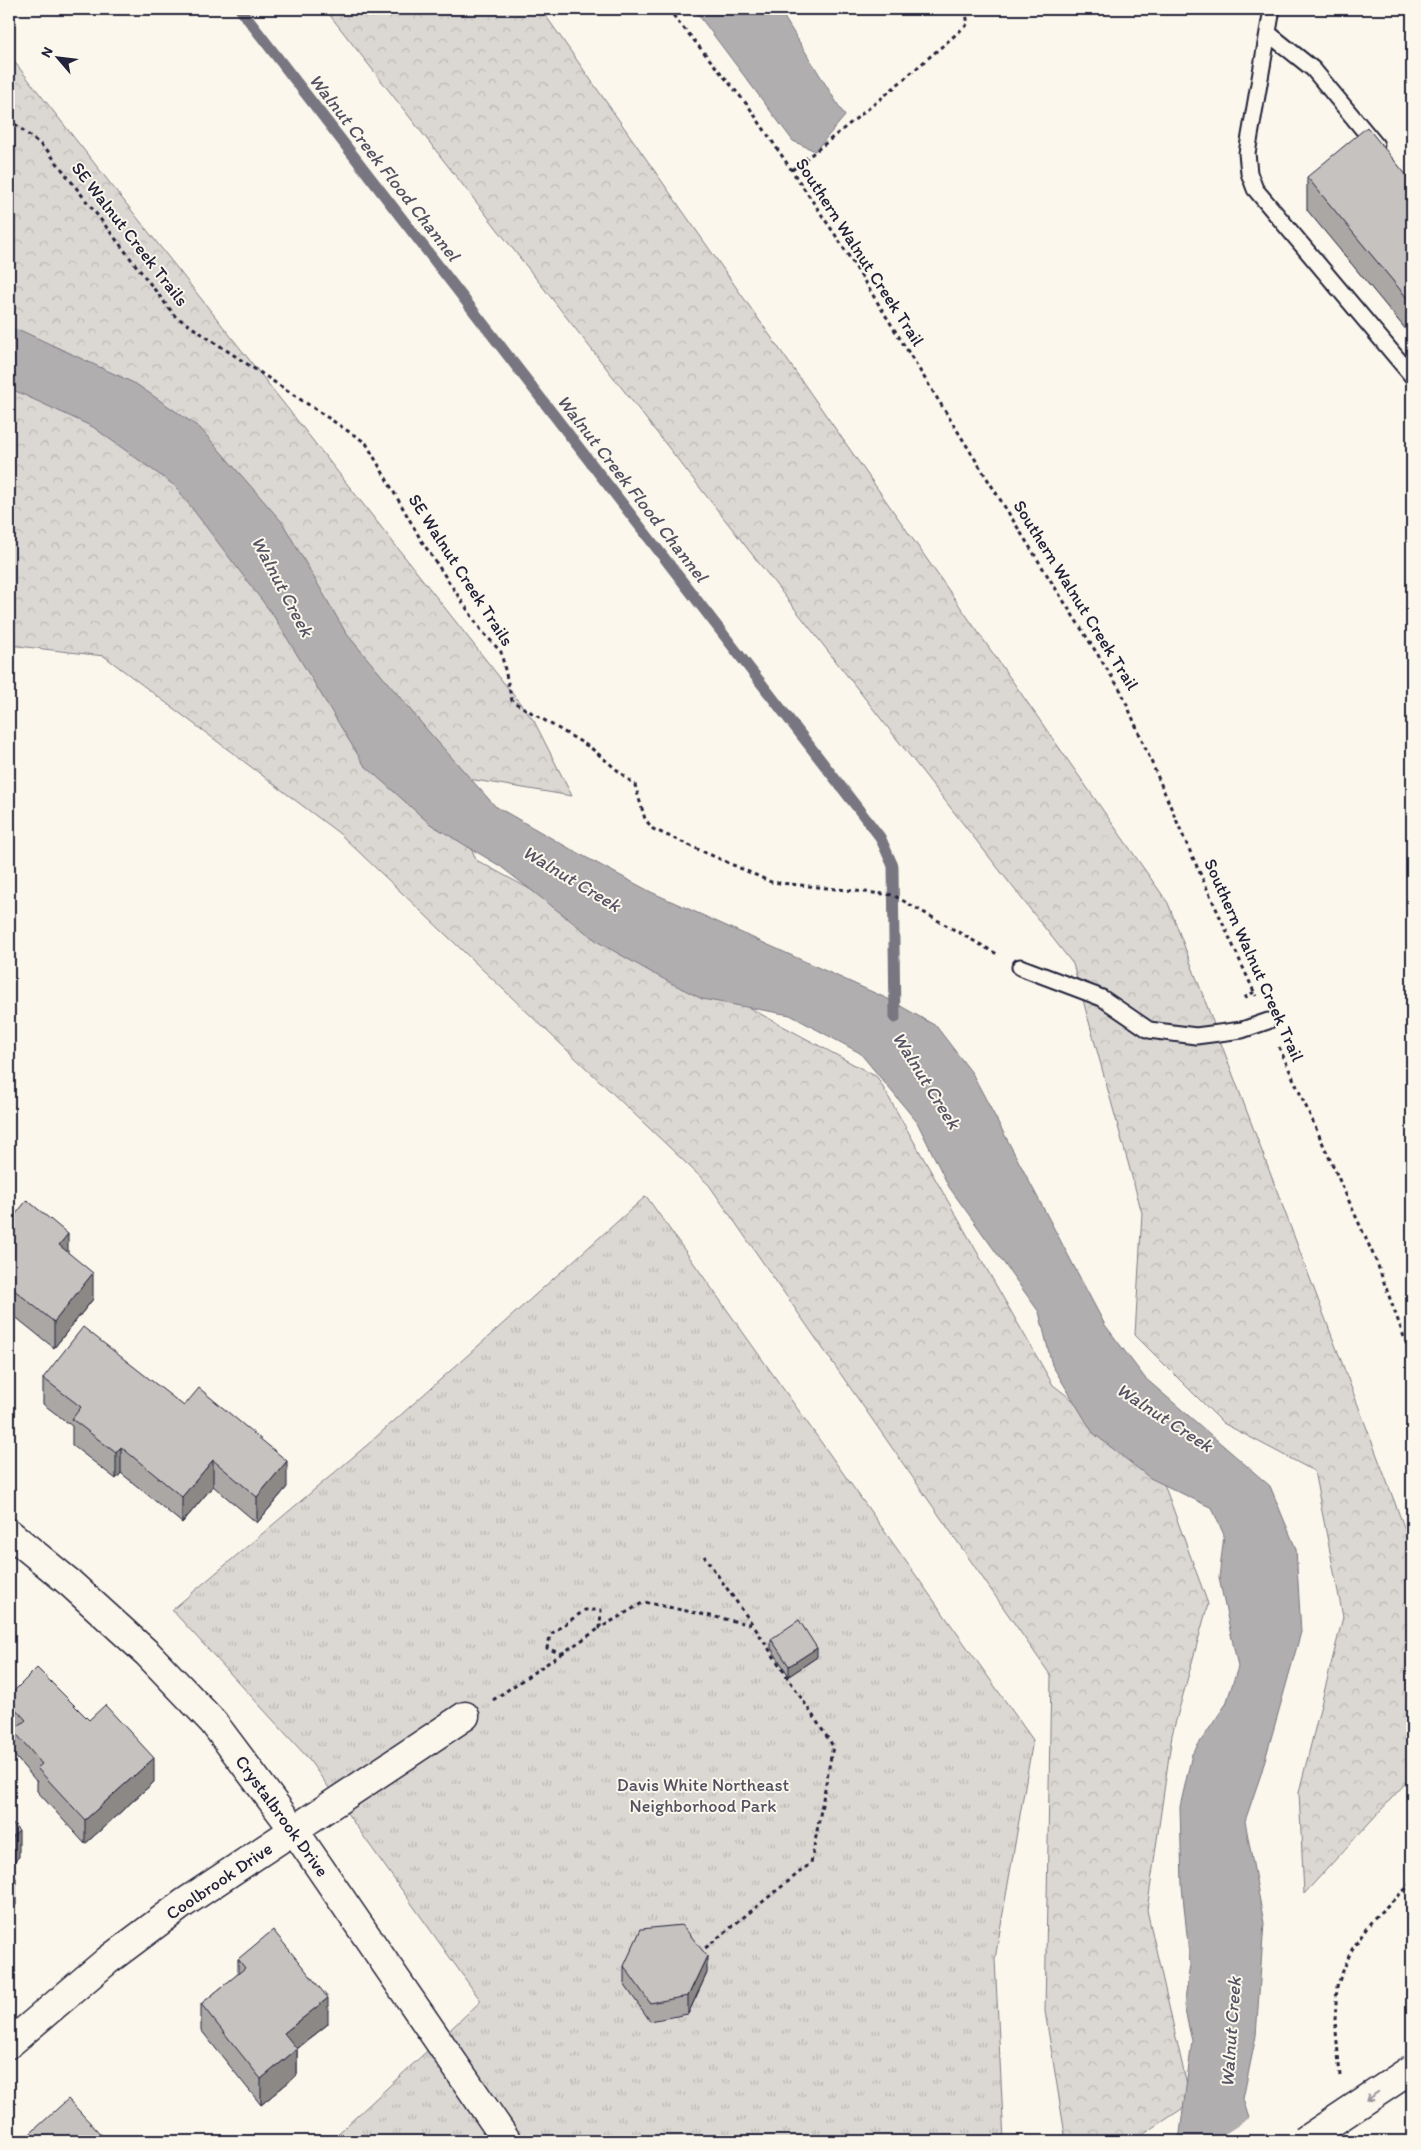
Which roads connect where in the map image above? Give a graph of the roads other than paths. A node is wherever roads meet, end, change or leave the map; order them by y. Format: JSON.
{"nodes":[{"id":1,"x":1272,"y":9,"type":"edge"},
{"id":2,"x":1268,"y":33,"type":"junction"},
{"id":3,"x":1388,"y":158,"type":"edge"},
{"id":4,"x":1412,"y":376,"type":"edge"},
{"id":5,"x":1020,"y":967,"type":"road end"},
{"id":6,"x":1268,"y":1021,"type":"road end"},
{"id":7,"x":9,"y":1532,"type":"edge"},
{"id":8,"x":465,"y":1716,"type":"road end"},
{"id":9,"x":294,"y":1830,"type":"junction"},
{"id":10,"x":9,"y":2044,"type":"edge"},
{"id":11,"x":1412,"y":2069,"type":"edge"},
{"id":12,"x":507,"y":2141,"type":"edge"},
{"id":13,"x":1304,"y":2141,"type":"edge"}],
"edges":[{"from":1,"to":2,"type":"lane"},
{"from":2,"to":3,"type":"lane"},
{"from":2,"to":4,"type":"lane"},
{"from":5,"to":6,"type":"lane"},
{"from":7,"to":9,"type":"street","name":"Crystalbrook Drive"},
{"from":8,"to":9,"type":"street","name":"Coolbrook Drive"},
{"from":9,"to":10,"type":"street","name":"Coolbrook Drive"},
{"from":9,"to":12,"type":"street","name":"Crystalbrook Drive"},
{"from":11,"to":13,"type":"street","one_way":true,"bridge":true}]}
